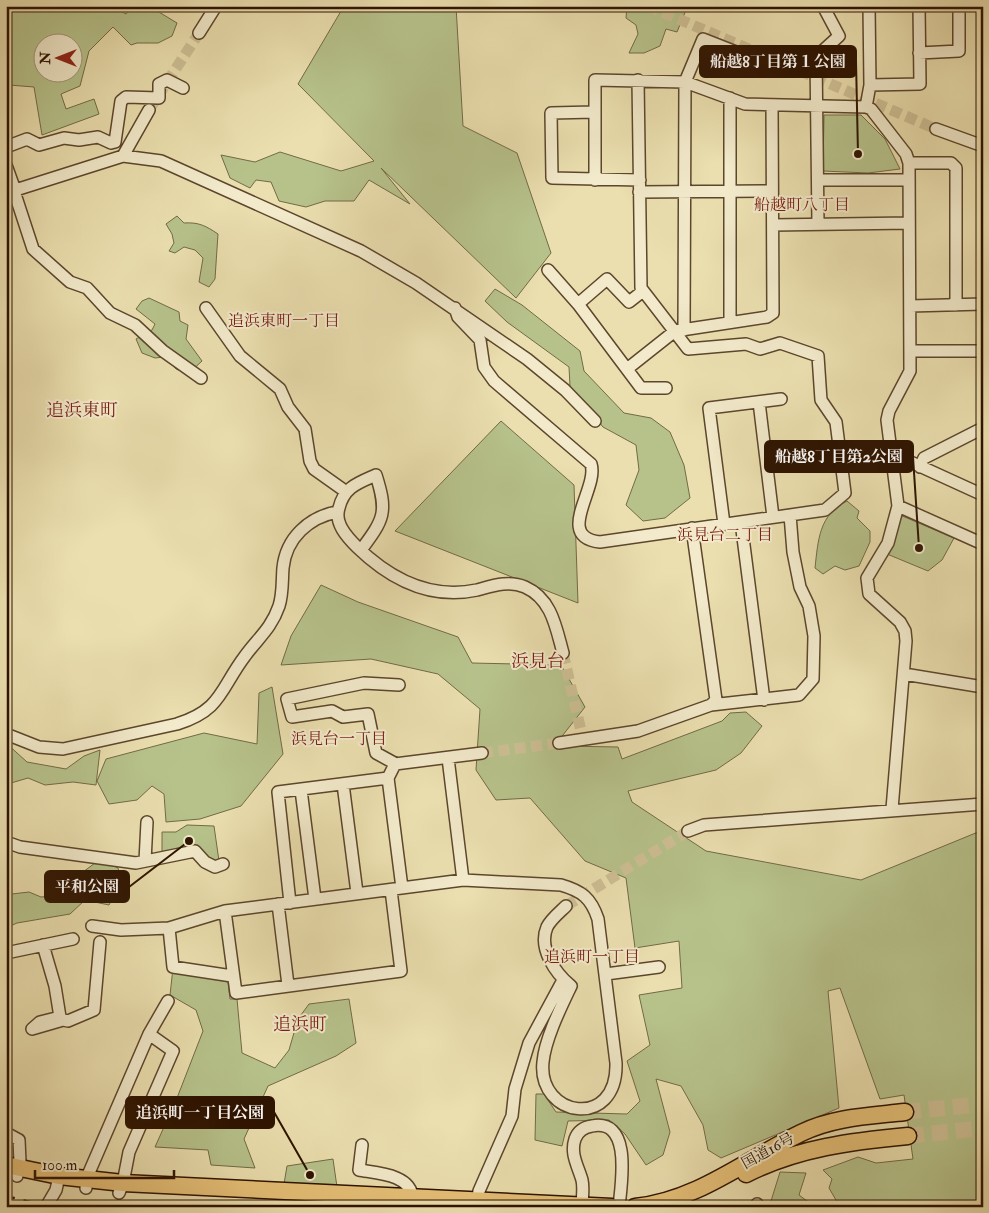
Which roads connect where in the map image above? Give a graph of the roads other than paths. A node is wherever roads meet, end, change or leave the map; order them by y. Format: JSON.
{"nodes":[{"id":1,"x":216,"y":6,"type":"edge"},
{"id":2,"x":823,"y":6,"type":"edge"},
{"id":3,"x":869,"y":6,"type":"edge"},
{"id":4,"x":919,"y":6,"type":"edge"},
{"id":5,"x":960,"y":6,"type":"edge"},
{"id":6,"x":199,"y":33,"type":"tunnel mouth"},
{"id":7,"x":919,"y":53,"type":"junction"},
{"id":8,"x":816,"y":57,"type":"junction"},
{"id":9,"x":638,"y":80,"type":"junction"},
{"id":10,"x":685,"y":82,"type":"junction"},
{"id":11,"x":870,"y":85,"type":"junction"},
{"id":12,"x":183,"y":88,"type":"dead end"},
{"id":13,"x":730,"y":98,"type":"junction"},
{"id":14,"x":772,"y":105,"type":"junction"},
{"id":15,"x":817,"y":106,"type":"junction"},
{"id":16,"x":866,"y":107,"type":"junction"},
{"id":17,"x":150,"y":110,"type":"tunnel mouth"},
{"id":18,"x":594,"y":112,"type":"junction"},
{"id":19,"x":936,"y":129,"type":"tunnel mouth"},
{"id":20,"x":6,"y":146,"type":"edge"},
{"id":21,"x":983,"y":146,"type":"edge"},
{"id":22,"x":124,"y":156,"type":"junction"},
{"id":23,"x":909,"y":163,"type":"junction"},
{"id":24,"x":6,"y":165,"type":"edge"},
{"id":25,"x":595,"y":180,"type":"junction"},
{"id":26,"x":818,"y":180,"type":"junction"},
{"id":27,"x":909,"y":180,"type":"junction"},
{"id":28,"x":640,"y":186,"type":"junction"},
{"id":29,"x":11,"y":191,"type":"edge"},
{"id":30,"x":729,"y":191,"type":"junction"},
{"id":31,"x":772,"y":191,"type":"junction"},
{"id":32,"x":683,"y":192,"type":"junction"},
{"id":33,"x":909,"y":223,"type":"junction"},
{"id":34,"x":818,"y":224,"type":"junction"},
{"id":35,"x":773,"y":226,"type":"junction"},
{"id":36,"x":548,"y":270,"type":"dead end"},
{"id":37,"x":644,"y":292,"type":"junction"},
{"id":38,"x":578,"y":304,"type":"junction"},
{"id":39,"x":983,"y":304,"type":"edge"},
{"id":40,"x":956,"y":305,"type":"junction"},
{"id":41,"x":910,"y":306,"type":"junction"},
{"id":42,"x":206,"y":308,"type":"dead end"},
{"id":43,"x":455,"y":308,"type":"junction"},
{"id":44,"x":730,"y":322,"type":"junction"},
{"id":45,"x":680,"y":330,"type":"junction"},
{"id":46,"x":912,"y":351,"type":"junction"},
{"id":47,"x":983,"y":351,"type":"edge"},
{"id":48,"x":627,"y":369,"type":"junction"},
{"id":49,"x":201,"y":378,"type":"dead end"},
{"id":50,"x":666,"y":388,"type":"dead end"},
{"id":51,"x":781,"y":399,"type":"dead end"},
{"id":52,"x":759,"y":402,"type":"junction"},
{"id":53,"x":595,"y":421,"type":"dead end"},
{"id":54,"x":983,"y":428,"type":"edge"},
{"id":55,"x":891,"y":453,"type":"junction"},
{"id":56,"x":920,"y":467,"type":"junction"},
{"id":57,"x":344,"y":491,"type":"junction"},
{"id":58,"x":983,"y":495,"type":"edge"},
{"id":59,"x":898,"y":506,"type":"junction"},
{"id":60,"x":337,"y":512,"type":"junction"},
{"id":61,"x":790,"y":515,"type":"junction"},
{"id":62,"x":773,"y":517,"type":"junction"},
{"id":63,"x":742,"y":522,"type":"junction"},
{"id":64,"x":724,"y":524,"type":"junction"},
{"id":65,"x":692,"y":528,"type":"junction"},
{"id":66,"x":983,"y":544,"type":"edge"},
{"id":67,"x":361,"y":550,"type":"junction"},
{"id":68,"x":563,"y":654,"type":"tunnel mouth"},
{"id":69,"x":904,"y":674,"type":"junction"},
{"id":70,"x":399,"y":685,"type":"dead end"},
{"id":71,"x":983,"y":687,"type":"edge"},
{"id":72,"x":764,"y":700,"type":"junction"},
{"id":73,"x":711,"y":706,"type":"junction"},
{"id":74,"x":6,"y":734,"type":"edge"},
{"id":75,"x":559,"y":742,"type":"tunnel mouth"},
{"id":76,"x":482,"y":753,"type":"tunnel mouth"},
{"id":77,"x":448,"y":758,"type":"junction"},
{"id":78,"x":396,"y":764,"type":"junction"},
{"id":79,"x":388,"y":778,"type":"junction"},
{"id":80,"x":343,"y":784,"type":"junction"},
{"id":81,"x":301,"y":790,"type":"junction"},
{"id":82,"x":983,"y":804,"type":"edge"},
{"id":83,"x":892,"y":810,"type":"junction"},
{"id":84,"x":147,"y":822,"type":"dead end"},
{"id":85,"x":688,"y":831,"type":"tunnel mouth"},
{"id":86,"x":6,"y":842,"type":"edge"},
{"id":87,"x":145,"y":861,"type":"junction"},
{"id":88,"x":223,"y":864,"type":"dead end"},
{"id":89,"x":463,"y":880,"type":"junction"},
{"id":90,"x":396,"y":889,"type":"junction"},
{"id":91,"x":357,"y":893,"type":"junction"},
{"id":92,"x":314,"y":899,"type":"junction"},
{"id":93,"x":284,"y":903,"type":"junction"},
{"id":94,"x":566,"y":906,"type":"tunnel mouth"},
{"id":95,"x":225,"y":911,"type":"junction"},
{"id":96,"x":92,"y":926,"type":"dead end"},
{"id":97,"x":169,"y":928,"type":"junction"},
{"id":98,"x":73,"y":939,"type":"dead end"},
{"id":99,"x":100,"y":942,"type":"dead end"},
{"id":100,"x":43,"y":945,"type":"junction"},
{"id":101,"x":6,"y":953,"type":"edge"},
{"id":102,"x":659,"y":967,"type":"dead end"},
{"id":103,"x":606,"y":974,"type":"junction"},
{"id":104,"x":232,"y":976,"type":"junction"},
{"id":105,"x":564,"y":980,"type":"junction"},
{"id":106,"x":288,"y":985,"type":"junction"},
{"id":107,"x":168,"y":1001,"type":"dead end"},
{"id":108,"x":149,"y":1034,"type":"junction"},
{"id":109,"x":905,"y":1112,"type":"tunnel mouth"},
{"id":110,"x":6,"y":1133,"type":"edge"},
{"id":111,"x":908,"y":1136,"type":"tunnel mouth"},
{"id":112,"x":362,"y":1145,"type":"dead end"},
{"id":113,"x":12,"y":1171,"type":"edge"},
{"id":114,"x":58,"y":1180,"type":"junction"},
{"id":115,"x":87,"y":1184,"type":"junction"},
{"id":116,"x":121,"y":1188,"type":"junction"},
{"id":117,"x":413,"y":1202,"type":"edge"},
{"id":118,"x":477,"y":1204,"type":"edge"},
{"id":119,"x":582,"y":1206,"type":"edge"},
{"id":120,"x":678,"y":1206,"type":"edge"},
{"id":121,"x":46,"y":1207,"type":"edge"},
{"id":122,"x":612,"y":1207,"type":"edge"},
{"id":123,"x":619,"y":1207,"type":"edge"},
{"id":124,"x":635,"y":1207,"type":"edge"}],
"edges":[{"from":1,"to":6,"type":"street"},
{"from":2,"to":8,"type":"street"},
{"from":3,"to":11,"type":"street"},
{"from":4,"to":7,"type":"street"},
{"from":5,"to":7,"type":"street"},
{"from":7,"to":11,"type":"street"},
{"from":8,"to":10,"type":"street"},
{"from":8,"to":15,"type":"street"},
{"from":9,"to":10,"type":"street"},
{"from":9,"to":18,"type":"street"},
{"from":9,"to":28,"type":"street"},
{"from":10,"to":13,"type":"street"},
{"from":10,"to":32,"type":"street"},
{"from":11,"to":16,"type":"street"},
{"from":12,"to":20,"type":"street"},
{"from":13,"to":14,"type":"street"},
{"from":13,"to":30,"type":"street"},
{"from":14,"to":15,"type":"street"},
{"from":14,"to":31,"type":"street"},
{"from":15,"to":16,"type":"street"},
{"from":15,"to":26,"type":"street"},
{"from":16,"to":23,"type":"street"},
{"from":17,"to":22,"type":"street"},
{"from":18,"to":25,"type":"street"},
{"from":18,"to":25,"type":"street"},
{"from":19,"to":21,"type":"street"},
{"from":22,"to":29,"type":"street"},
{"from":22,"to":43,"type":"street"},
{"from":23,"to":27,"type":"street"},
{"from":23,"to":40,"type":"street"},
{"from":24,"to":29,"type":"street"},
{"from":25,"to":28,"type":"street"},
{"from":26,"to":27,"type":"street"},
{"from":26,"to":34,"type":"street"},
{"from":27,"to":33,"type":"street"},
{"from":28,"to":32,"type":"street"},
{"from":28,"to":37,"type":"street"},
{"from":29,"to":49,"type":"street"},
{"from":30,"to":31,"type":"street"},
{"from":30,"to":32,"type":"street"},
{"from":30,"to":44,"type":"street"},
{"from":31,"to":35,"type":"street"},
{"from":32,"to":45,"type":"street"},
{"from":33,"to":34,"type":"street"},
{"from":33,"to":41,"type":"street"},
{"from":34,"to":35,"type":"street"},
{"from":35,"to":44,"type":"street"},
{"from":36,"to":38,"type":"street"},
{"from":37,"to":38,"type":"street"},
{"from":37,"to":45,"type":"street"},
{"from":38,"to":48,"type":"street"},
{"from":39,"to":40,"type":"street"},
{"from":40,"to":41,"type":"street"},
{"from":41,"to":46,"type":"street"},
{"from":42,"to":57,"type":"street"},
{"from":43,"to":53,"type":"street"},
{"from":43,"to":65,"type":"street"},
{"from":44,"to":45,"type":"street"},
{"from":45,"to":48,"type":"street"},
{"from":45,"to":61,"type":"street"},
{"from":46,"to":47,"type":"street"},
{"from":46,"to":55,"type":"street"},
{"from":48,"to":50,"type":"street"},
{"from":51,"to":52,"type":"street"},
{"from":52,"to":62,"type":"street"},
{"from":52,"to":64,"type":"street"},
{"from":54,"to":56,"type":"street"},
{"from":55,"to":56,"type":"street"},
{"from":55,"to":59,"type":"street"},
{"from":56,"to":58,"type":"street"},
{"from":57,"to":60,"type":"street"},
{"from":57,"to":67,"type":"street"},
{"from":59,"to":66,"type":"street"},
{"from":59,"to":69,"type":"street"},
{"from":60,"to":67,"type":"street"},
{"from":60,"to":74,"type":"street"},
{"from":61,"to":62,"type":"street"},
{"from":61,"to":72,"type":"street"},
{"from":62,"to":63,"type":"street"},
{"from":63,"to":64,"type":"street"},
{"from":63,"to":72,"type":"street"},
{"from":64,"to":65,"type":"street"},
{"from":65,"to":73,"type":"street"},
{"from":67,"to":68,"type":"street"},
{"from":69,"to":71,"type":"street"},
{"from":69,"to":83,"type":"street"},
{"from":70,"to":78,"type":"street"},
{"from":72,"to":73,"type":"street"},
{"from":73,"to":75,"type":"street"},
{"from":76,"to":77,"type":"street"},
{"from":77,"to":78,"type":"street"},
{"from":77,"to":89,"type":"street"},
{"from":78,"to":79,"type":"street"},
{"from":79,"to":80,"type":"street"},
{"from":79,"to":90,"type":"street"},
{"from":80,"to":81,"type":"street"},
{"from":80,"to":91,"type":"street"},
{"from":81,"to":92,"type":"street"},
{"from":81,"to":93,"type":"street"},
{"from":82,"to":83,"type":"street"},
{"from":83,"to":85,"type":"street"},
{"from":84,"to":87,"type":"street"},
{"from":86,"to":87,"type":"street"},
{"from":87,"to":88,"type":"street"},
{"from":89,"to":90,"type":"street"},
{"from":89,"to":103,"type":"street"},
{"from":90,"to":91,"type":"street"},
{"from":90,"to":106,"type":"street"},
{"from":91,"to":92,"type":"street"},
{"from":92,"to":93,"type":"street"},
{"from":93,"to":95,"type":"street"},
{"from":93,"to":106,"type":"street"},
{"from":94,"to":105,"type":"street"},
{"from":95,"to":97,"type":"street"},
{"from":95,"to":104,"type":"street"},
{"from":96,"to":97,"type":"street"},
{"from":97,"to":104,"type":"street"},
{"from":98,"to":100,"type":"street"},
{"from":99,"to":100,"type":"street"},
{"from":100,"to":101,"type":"street"},
{"from":102,"to":103,"type":"street"},
{"from":103,"to":105,"type":"street"},
{"from":104,"to":106,"type":"street"},
{"from":105,"to":118,"type":"street"},
{"from":107,"to":108,"type":"street"},
{"from":108,"to":115,"type":"street"},
{"from":108,"to":116,"type":"street"},
{"from":109,"to":124,"type":"highway","name":"国道16号"},
{"from":110,"to":113,"type":"street"},
{"from":111,"to":120,"type":"highway","name":"国道16号"},
{"from":112,"to":117,"type":"street"},
{"from":113,"to":114,"type":"highway"},
{"from":114,"to":115,"type":"highway"},
{"from":114,"to":121,"type":"street"},
{"from":115,"to":116,"type":"highway"},
{"from":116,"to":117,"type":"highway"},
{"from":117,"to":118,"type":"highway"},
{"from":118,"to":119,"type":"highway"},
{"from":119,"to":122,"type":"highway"},
{"from":119,"to":123,"type":"street"}]}
